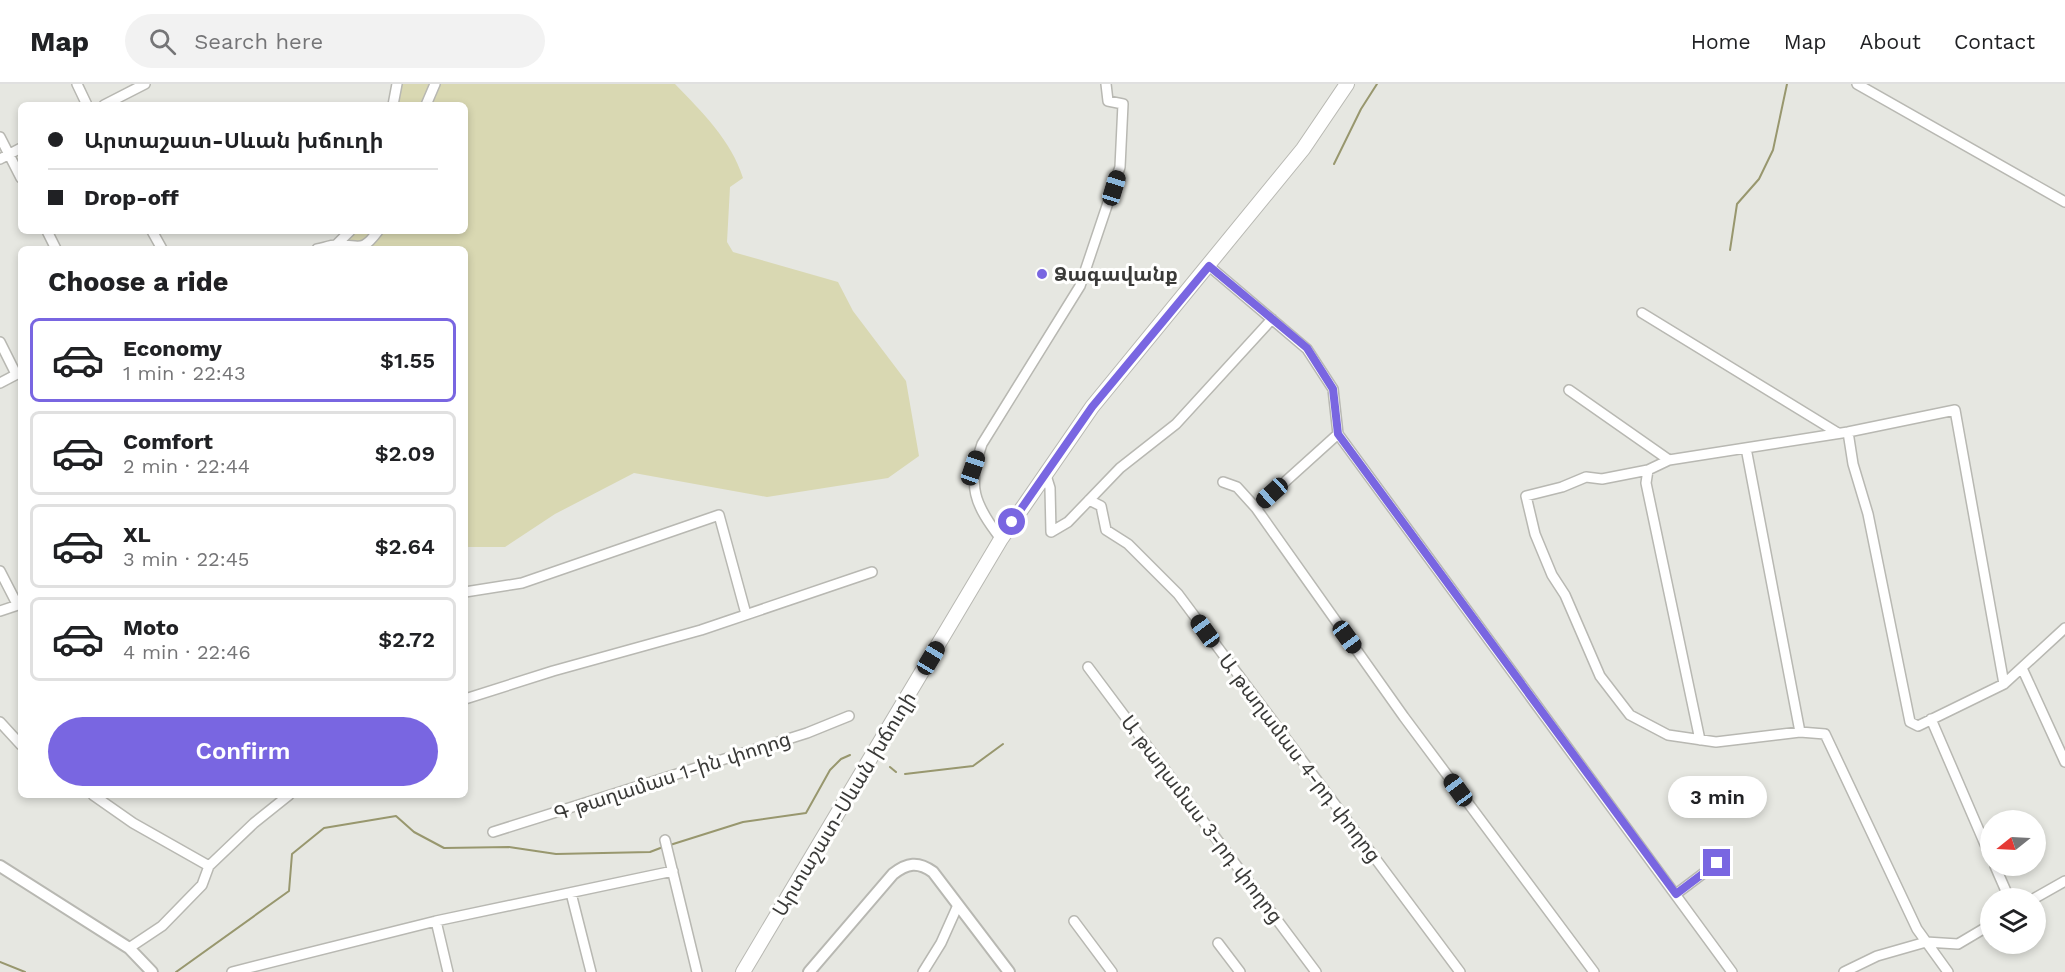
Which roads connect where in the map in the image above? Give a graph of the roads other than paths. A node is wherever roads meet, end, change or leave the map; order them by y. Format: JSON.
{"nodes":[{"id":1,"x":76,"y":84,"type":"edge"},
{"id":2,"x":145,"y":84,"type":"edge"},
{"id":3,"x":397,"y":84,"type":"edge"},
{"id":4,"x":435,"y":84,"type":"edge"},
{"id":5,"x":1106,"y":84,"type":"edge"},
{"id":6,"x":1347,"y":84,"type":"edge"},
{"id":7,"x":1857,"y":84,"type":"edge"},
{"id":8,"x":85,"y":102,"type":"edge"},
{"id":9,"x":110,"y":102,"type":"edge"},
{"id":10,"x":394,"y":102,"type":"edge"},
{"id":11,"x":427,"y":102,"type":"edge"},
{"id":12,"x":0,"y":137,"type":"edge"},
{"id":13,"x":18,"y":150,"type":"edge"},
{"id":14,"x":4,"y":157,"type":"edge"},
{"id":15,"x":18,"y":174,"type":"edge"},
{"id":16,"x":2065,"y":202,"type":"edge"},
{"id":17,"x":347,"y":234,"type":"edge"},
{"id":18,"x":376,"y":234,"type":"edge"},
{"id":19,"x":336,"y":245,"type":"junction"},
{"id":20,"x":331,"y":246,"type":"edge"},
{"id":21,"x":344,"y":246,"type":"edge"},
{"id":22,"x":364,"y":246,"type":"edge"},
{"id":23,"x":1209,"y":266,"type":"junction"},
{"id":24,"x":1642,"y":313,"type":"dead end"},
{"id":25,"x":1272,"y":319,"type":"junction"},
{"id":26,"x":0,"y":342,"type":"edge"},
{"id":27,"x":18,"y":371,"type":"edge"},
{"id":28,"x":18,"y":374,"type":"edge"},
{"id":29,"x":0,"y":383,"type":"edge"},
{"id":30,"x":1569,"y":390,"type":"dead end"},
{"id":31,"x":1843,"y":432,"type":"junction"},
{"id":32,"x":1338,"y":434,"type":"junction"},
{"id":33,"x":1746,"y":448,"type":"junction"},
{"id":34,"x":1669,"y":460,"type":"junction"},
{"id":35,"x":1648,"y":470,"type":"junction"},
{"id":36,"x":1045,"y":472,"type":"junction"},
{"id":37,"x":1223,"y":482,"type":"dead end"},
{"id":38,"x":1089,"y":500,"type":"junction"},
{"id":39,"x":1256,"y":508,"type":"junction"},
{"id":40,"x":1001,"y":539,"type":"junction"},
{"id":41,"x":0,"y":570,"type":"edge"},
{"id":42,"x":872,"y":572,"type":"dead end"},
{"id":43,"x":468,"y":592,"type":"edge"},
{"id":44,"x":18,"y":602,"type":"edge"},
{"id":45,"x":18,"y":604,"type":"edge"},
{"id":46,"x":0,"y":611,"type":"edge"},
{"id":47,"x":746,"y":614,"type":"junction"},
{"id":48,"x":2065,"y":628,"type":"edge"},
{"id":49,"x":1088,"y":666,"type":"dead end"},
{"id":50,"x":2022,"y":669,"type":"junction"},
{"id":51,"x":2004,"y":684,"type":"junction"},
{"id":52,"x":468,"y":698,"type":"edge"},
{"id":53,"x":849,"y":716,"type":"dead end"},
{"id":54,"x":1930,"y":719,"type":"junction"},
{"id":55,"x":0,"y":722,"type":"edge"},
{"id":56,"x":1800,"y":732,"type":"junction"},
{"id":57,"x":1700,"y":740,"type":"junction"},
{"id":58,"x":18,"y":742,"type":"edge"},
{"id":59,"x":2065,"y":762,"type":"edge"},
{"id":60,"x":97,"y":798,"type":"edge"},
{"id":61,"x":285,"y":798,"type":"edge"},
{"id":62,"x":493,"y":832,"type":"dead end"},
{"id":63,"x":1980,"y":833,"type":"edge"},
{"id":64,"x":665,"y":840,"type":"dead end"},
{"id":65,"x":1717,"y":863,"type":"dead end"},
{"id":66,"x":0,"y":866,"type":"edge"},
{"id":67,"x":209,"y":866,"type":"junction"},
{"id":68,"x":673,"y":871,"type":"junction"},
{"id":69,"x":2065,"y":881,"type":"edge"},
{"id":70,"x":2046,"y":892,"type":"edge"},
{"id":71,"x":571,"y":893,"type":"junction"},
{"id":72,"x":1676,"y":894,"type":"junction"},
{"id":73,"x":958,"y":905,"type":"junction"},
{"id":74,"x":436,"y":921,"type":"junction"},
{"id":75,"x":1074,"y":921,"type":"dead end"},
{"id":76,"x":1980,"y":931,"type":"edge"},
{"id":77,"x":1926,"y":942,"type":"junction"},
{"id":78,"x":1218,"y":943,"type":"dead end"},
{"id":79,"x":129,"y":948,"type":"junction"},
{"id":80,"x":152,"y":972,"type":"edge"},
{"id":81,"x":232,"y":972,"type":"edge"},
{"id":82,"x":448,"y":972,"type":"edge"},
{"id":83,"x":591,"y":972,"type":"edge"},
{"id":84,"x":697,"y":972,"type":"edge"},
{"id":85,"x":742,"y":972,"type":"edge"},
{"id":86,"x":808,"y":972,"type":"edge"},
{"id":87,"x":922,"y":972,"type":"edge"},
{"id":88,"x":1009,"y":972,"type":"edge"},
{"id":89,"x":1112,"y":972,"type":"edge"},
{"id":90,"x":1240,"y":972,"type":"edge"},
{"id":91,"x":1316,"y":972,"type":"edge"},
{"id":92,"x":1460,"y":972,"type":"edge"},
{"id":93,"x":1594,"y":972,"type":"edge"},
{"id":94,"x":1731,"y":972,"type":"edge"},
{"id":95,"x":1844,"y":972,"type":"edge"},
{"id":96,"x":1947,"y":972,"type":"edge"}],
"edges":[{"from":1,"to":8,"type":"street"},
{"from":2,"to":9,"type":"street"},
{"from":3,"to":10,"type":"street"},
{"from":4,"to":11,"type":"street"},
{"from":5,"to":40,"type":"street"},
{"from":6,"to":23,"type":"main road","name":"Արտաշատ-Սևան խճուղի"},
{"from":7,"to":16,"type":"street"},
{"from":12,"to":14,"type":"street"},
{"from":13,"to":14,"type":"street"},
{"from":14,"to":15,"type":"street"},
{"from":17,"to":19,"type":"street"},
{"from":18,"to":22,"type":"street"},
{"from":19,"to":20,"type":"street"},
{"from":19,"to":21,"type":"street"},
{"from":23,"to":25,"type":"street"},
{"from":23,"to":36,"type":"main road","name":"Արտաշատ-Սևան խճուղի"},
{"from":24,"to":31,"type":"street"},
{"from":25,"to":32,"type":"street"},
{"from":25,"to":38,"type":"street"},
{"from":26,"to":27,"type":"street"},
{"from":28,"to":29,"type":"street"},
{"from":30,"to":34,"type":"street"},
{"from":31,"to":33,"type":"street"},
{"from":31,"to":51,"type":"street"},
{"from":31,"to":54,"type":"street"},
{"from":32,"to":39,"type":"street"},
{"from":32,"to":72,"type":"street"},
{"from":33,"to":34,"type":"street"},
{"from":33,"to":56,"type":"street"},
{"from":34,"to":35,"type":"street"},
{"from":35,"to":57,"type":"street"},
{"from":35,"to":57,"type":"street"},
{"from":36,"to":38,"type":"street"},
{"from":36,"to":40,"type":"main road","name":"Արտաշատ-Սևան խճուղի"},
{"from":37,"to":39,"type":"street"},
{"from":38,"to":92,"type":"street","name":"Ա թաղամաս 4-րդ փողոց"},
{"from":39,"to":93,"type":"street"},
{"from":40,"to":85,"type":"main road","name":"Արտաշատ-Սևան խճուղի"},
{"from":41,"to":44,"type":"street"},
{"from":42,"to":47,"type":"street"},
{"from":43,"to":47,"type":"street"},
{"from":45,"to":46,"type":"street"},
{"from":47,"to":52,"type":"street"},
{"from":48,"to":50,"type":"street"},
{"from":49,"to":91,"type":"street","name":"Ա թաղամաս 3-րդ փողոց"},
{"from":50,"to":51,"type":"street"},
{"from":50,"to":59,"type":"street"},
{"from":51,"to":54,"type":"street"},
{"from":53,"to":62,"type":"street","name":"Գ թաղամաս 1-ին փողոց"},
{"from":54,"to":63,"type":"street"},
{"from":55,"to":58,"type":"street"},
{"from":56,"to":57,"type":"street"},
{"from":56,"to":77,"type":"street"},
{"from":60,"to":67,"type":"street"},
{"from":61,"to":67,"type":"street"},
{"from":64,"to":68,"type":"street"},
{"from":65,"to":72,"type":"street"},
{"from":66,"to":79,"type":"street"},
{"from":67,"to":79,"type":"street"},
{"from":68,"to":71,"type":"street"},
{"from":68,"to":84,"type":"street"},
{"from":69,"to":70,"type":"street"},
{"from":71,"to":74,"type":"street"},
{"from":71,"to":83,"type":"street"},
{"from":72,"to":94,"type":"street"},
{"from":73,"to":86,"type":"street"},
{"from":73,"to":87,"type":"street"},
{"from":73,"to":88,"type":"street"},
{"from":74,"to":81,"type":"street"},
{"from":74,"to":82,"type":"street"},
{"from":75,"to":89,"type":"street"},
{"from":76,"to":77,"type":"street"},
{"from":77,"to":95,"type":"street"},
{"from":77,"to":96,"type":"street"},
{"from":78,"to":90,"type":"street"},
{"from":79,"to":80,"type":"street"}]}
